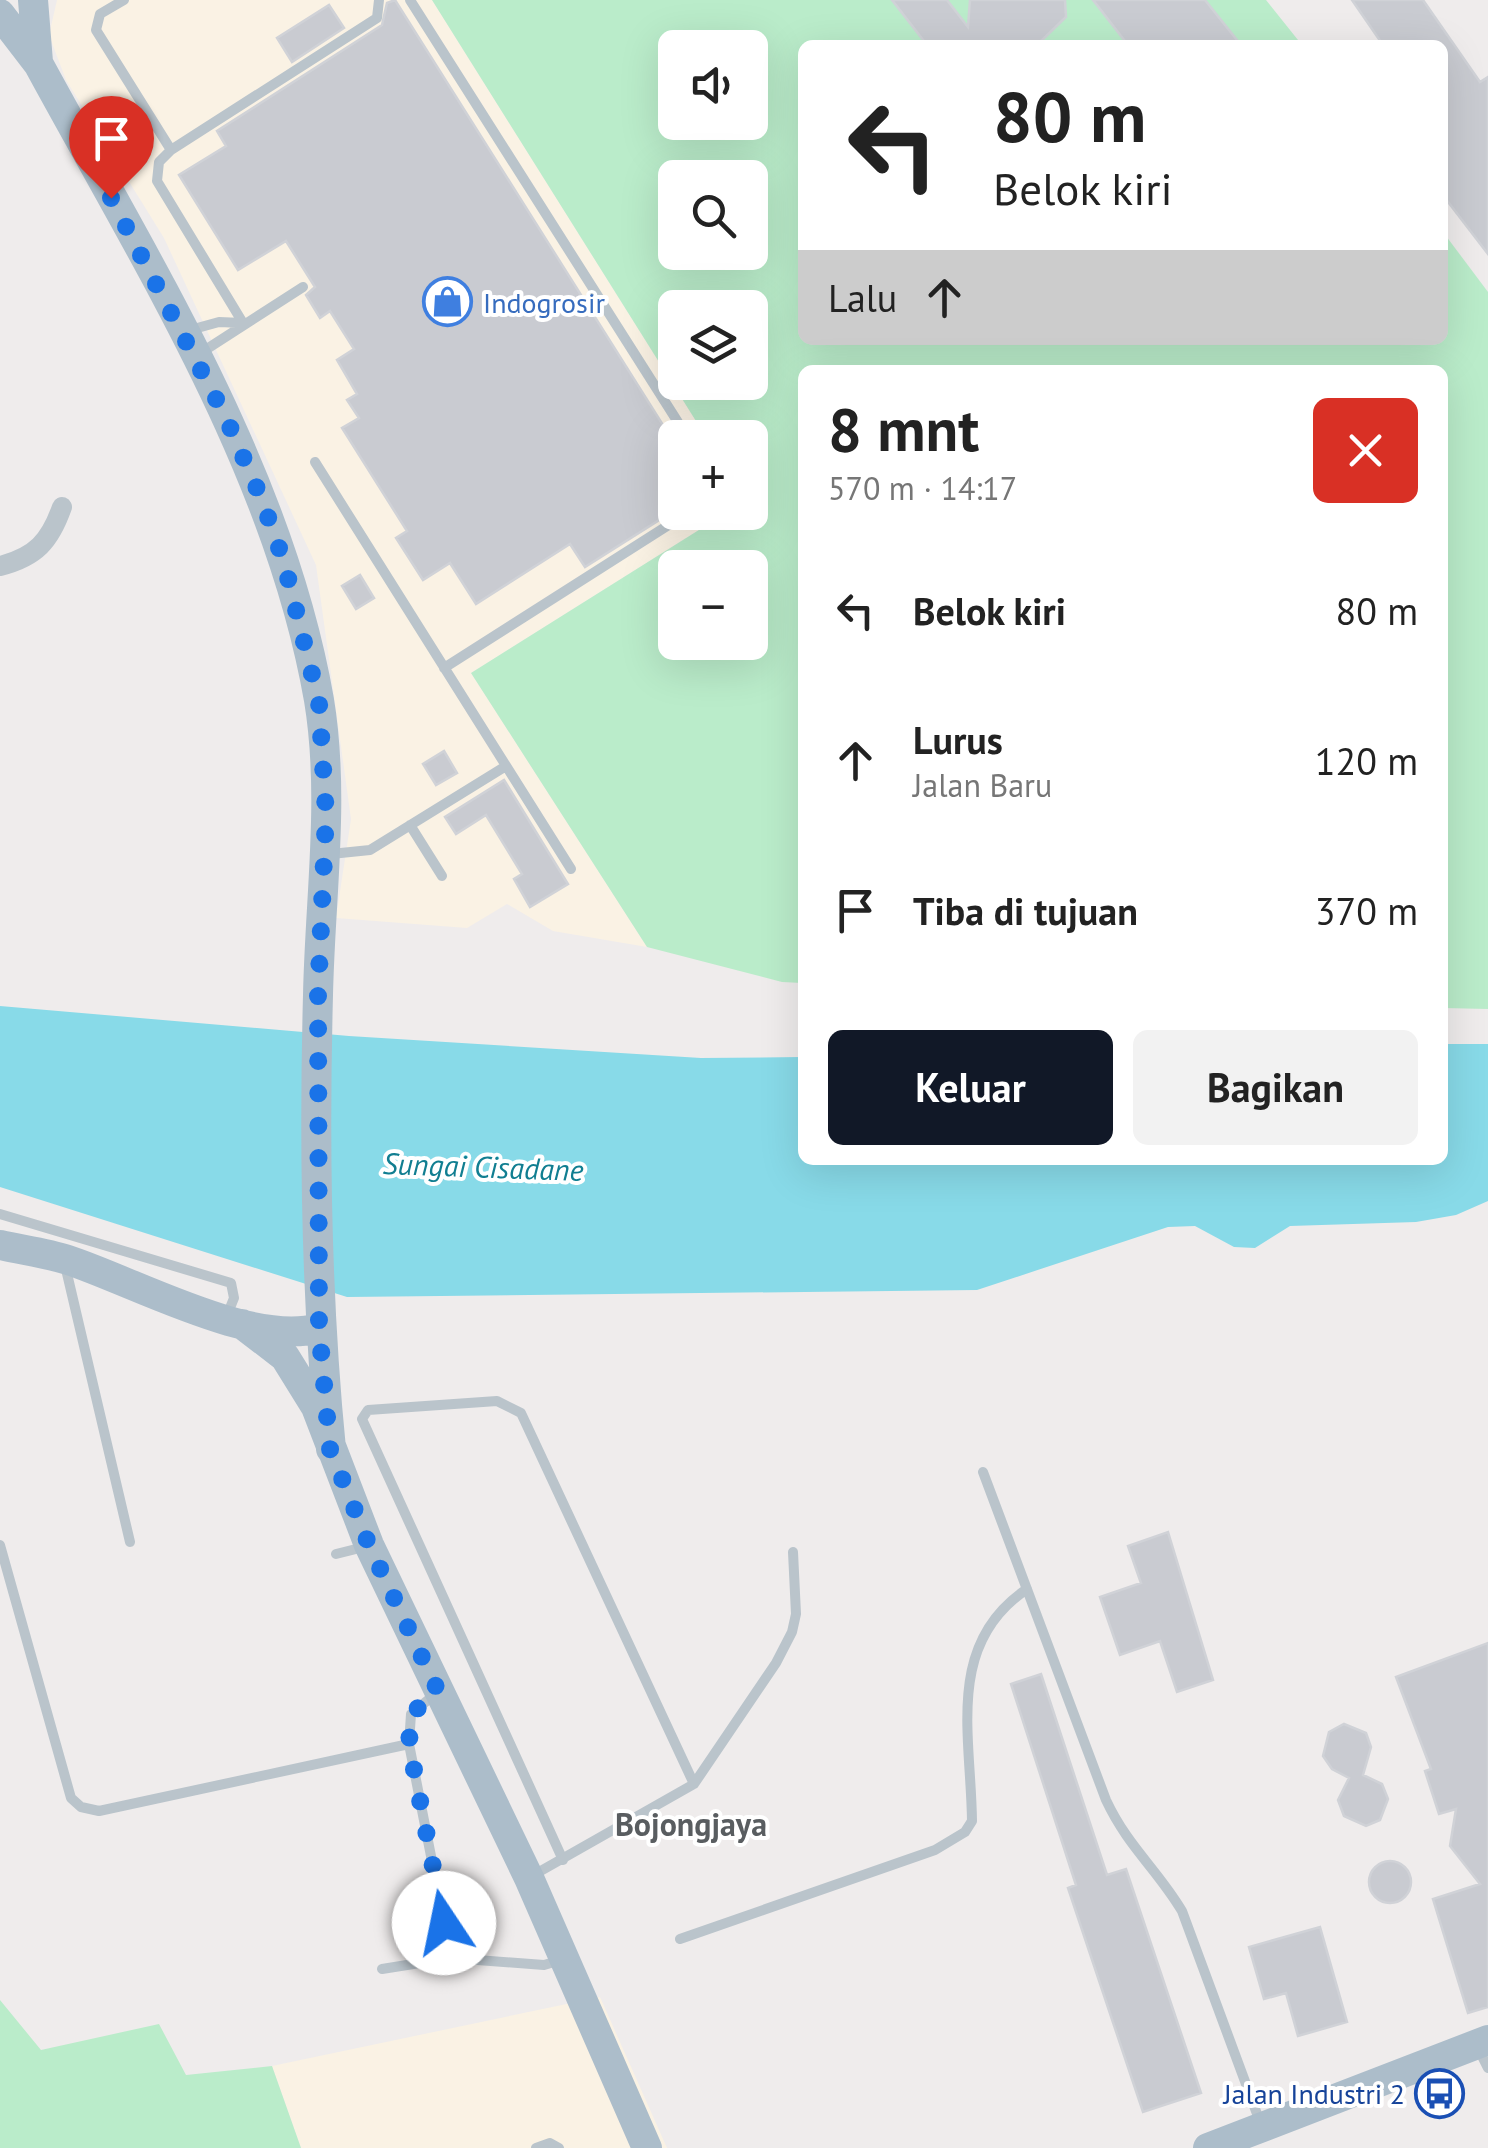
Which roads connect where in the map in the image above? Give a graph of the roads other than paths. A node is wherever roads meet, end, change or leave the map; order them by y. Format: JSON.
{"nodes":[{"id":1,"x":33,"y":0,"type":"edge"},
{"id":2,"x":124,"y":0,"type":"edge"},
{"id":3,"x":379,"y":0,"type":"edge"},
{"id":4,"x":410,"y":0,"type":"edge"},
{"id":5,"x":0,"y":14,"type":"edge"},
{"id":6,"x":39,"y":65,"type":"junction"},
{"id":7,"x":170,"y":150,"type":"junction"},
{"id":8,"x":303,"y":287,"type":"dead end"},
{"id":9,"x":243,"y":323,"type":"junction"},
{"id":10,"x":187,"y":344,"type":"junction"},
{"id":11,"x":677,"y":420,"type":"edge"},
{"id":12,"x":315,"y":462,"type":"dead end"},
{"id":13,"x":62,"y":507,"type":"dead end"},
{"id":14,"x":661,"y":530,"type":"edge"},
{"id":15,"x":0,"y":566,"type":"edge"},
{"id":16,"x":444,"y":668,"type":"junction"},
{"id":17,"x":506,"y":766,"type":"junction"},
{"id":18,"x":410,"y":825,"type":"junction"},
{"id":19,"x":325,"y":854,"type":"junction"},
{"id":20,"x":571,"y":869,"type":"dead end"},
{"id":21,"x":442,"y":876,"type":"dead end"},
{"id":22,"x":0,"y":1214,"type":"edge"},
{"id":23,"x":0,"y":1245,"type":"edge"},
{"id":24,"x":64,"y":1259,"type":"junction"},
{"id":25,"x":234,"y":1321,"type":"junction"},
{"id":26,"x":319,"y":1321,"type":"junction"},
{"id":27,"x":330,"y":1449,"type":"junction"},
{"id":28,"x":983,"y":1472,"type":"dead end"},
{"id":29,"x":130,"y":1542,"type":"dead end"},
{"id":30,"x":0,"y":1545,"type":"edge"},
{"id":31,"x":369,"y":1545,"type":"junction"},
{"id":32,"x":793,"y":1552,"type":"dead end"},
{"id":33,"x":336,"y":1554,"type":"dead end"},
{"id":34,"x":1027,"y":1589,"type":"junction"},
{"id":35,"x":438,"y":1691,"type":"junction"},
{"id":36,"x":409,"y":1744,"type":"junction"},
{"id":37,"x":694,"y":1784,"type":"junction"},
{"id":38,"x":563,"y":1860,"type":"junction"},
{"id":39,"x":529,"y":1878,"type":"junction"},
{"id":40,"x":680,"y":1939,"type":"dead end"},
{"id":41,"x":450,"y":1958,"type":"junction"},
{"id":42,"x":566,"y":1958,"type":"junction"},
{"id":43,"x":382,"y":1968,"type":"dead end"},
{"id":44,"x":1484,"y":2051,"type":"edge"},
{"id":45,"x":1262,"y":2127,"type":"junction"},
{"id":46,"x":536,"y":2148,"type":"edge"},
{"id":47,"x":559,"y":2148,"type":"edge"},
{"id":48,"x":647,"y":2148,"type":"edge"},
{"id":49,"x":1208,"y":2148,"type":"edge"}],
"edges":[{"from":1,"to":6,"type":"main road"},
{"from":2,"to":7,"type":"lane"},
{"from":3,"to":7,"type":"lane"},
{"from":4,"to":11,"type":"lane"},
{"from":5,"to":6,"type":"main road"},
{"from":6,"to":10,"type":"main road"},
{"from":7,"to":9,"type":"lane"},
{"from":8,"to":9,"type":"lane"},
{"from":9,"to":10,"type":"lane"},
{"from":9,"to":10,"type":"lane"},
{"from":10,"to":19,"type":"main road"},
{"from":12,"to":16,"type":"lane"},
{"from":13,"to":15,"type":"street"},
{"from":14,"to":16,"type":"lane"},
{"from":16,"to":17,"type":"lane"},
{"from":17,"to":18,"type":"lane"},
{"from":17,"to":20,"type":"lane"},
{"from":18,"to":19,"type":"lane"},
{"from":18,"to":21,"type":"lane"},
{"from":19,"to":26,"type":"main road"},
{"from":22,"to":25,"type":"lane"},
{"from":23,"to":24,"type":"main road"},
{"from":24,"to":25,"type":"main road"},
{"from":24,"to":29,"type":"lane"},
{"from":25,"to":26,"type":"main road"},
{"from":25,"to":27,"type":"main road"},
{"from":26,"to":27,"type":"main road"},
{"from":27,"to":31,"type":"main road"},
{"from":28,"to":34,"type":"lane"},
{"from":30,"to":36,"type":"lane"},
{"from":31,"to":33,"type":"lane"},
{"from":31,"to":35,"type":"main road"},
{"from":32,"to":37,"type":"lane"},
{"from":34,"to":40,"type":"lane"},
{"from":34,"to":45,"type":"lane"},
{"from":35,"to":36,"type":"lane"},
{"from":35,"to":39,"type":"main road"},
{"from":36,"to":41,"type":"lane"},
{"from":37,"to":38,"type":"lane"},
{"from":37,"to":38,"type":"lane"},
{"from":38,"to":39,"type":"lane"},
{"from":39,"to":42,"type":"main road"},
{"from":41,"to":42,"type":"lane"},
{"from":41,"to":43,"type":"lane"},
{"from":42,"to":48,"type":"main road"},
{"from":44,"to":45,"type":"main road"},
{"from":45,"to":49,"type":"main road"},
{"from":46,"to":47,"type":"lane"}]}
